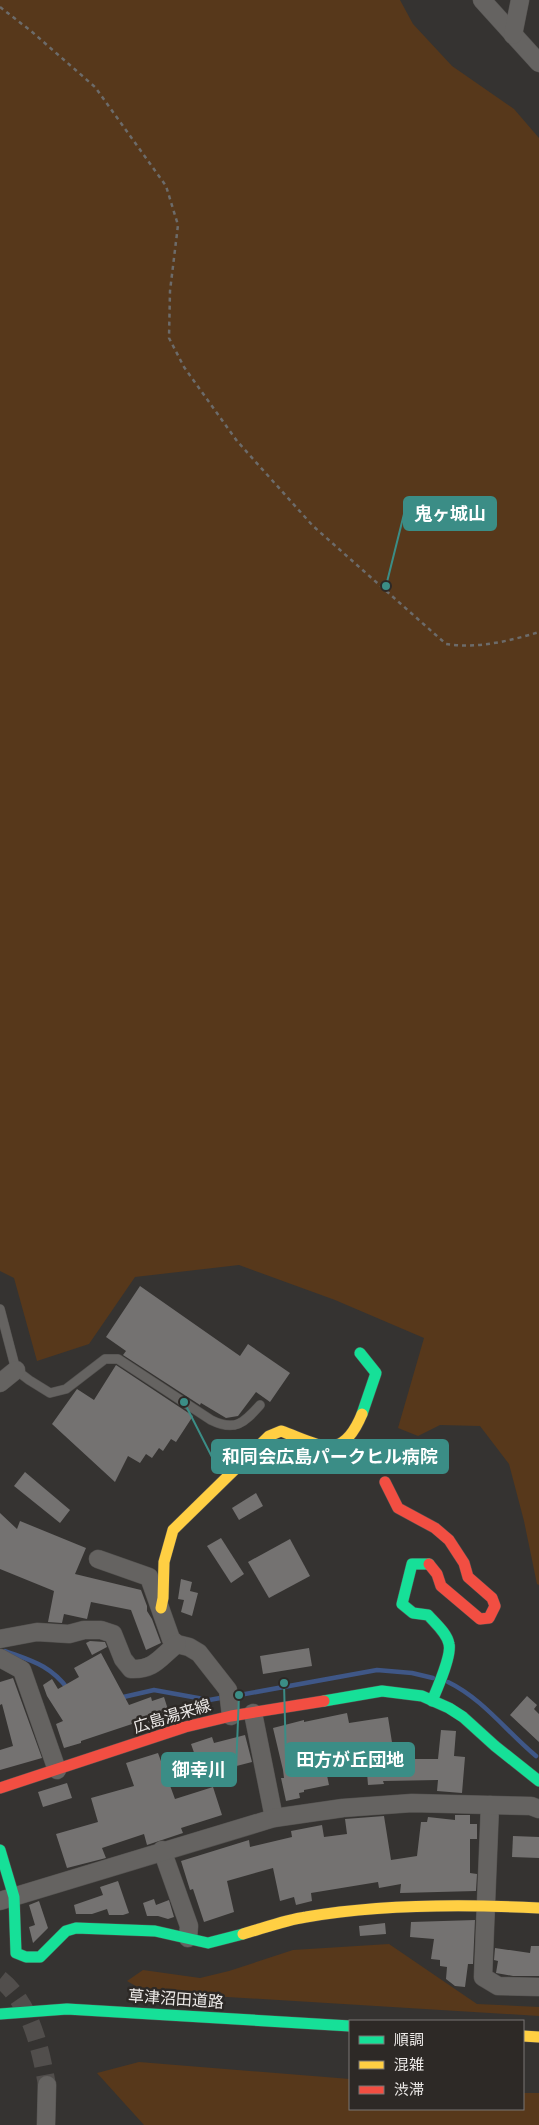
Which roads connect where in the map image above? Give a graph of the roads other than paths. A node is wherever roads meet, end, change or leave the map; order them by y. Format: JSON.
{"nodes":[{"id":1,"x":482,"y":0,"type":"edge"},
{"id":2,"x":520,"y":0,"type":"edge"},
{"id":3,"x":513,"y":35,"type":"junction"},
{"id":4,"x":539,"y":63,"type":"edge"},
{"id":5,"x":0,"y":1309,"type":"edge"},
{"id":6,"x":360,"y":1353,"type":"dead end"},
{"id":7,"x":16,"y":1370,"type":"junction"},
{"id":8,"x":0,"y":1383,"type":"edge"},
{"id":9,"x":260,"y":1405,"type":"dead end"},
{"id":10,"x":386,"y":1482,"type":"dead end"},
{"id":11,"x":98,"y":1559,"type":"dead end"},
{"id":12,"x":161,"y":1608,"type":"junction"},
{"id":13,"x":0,"y":1639,"type":"edge"},
{"id":14,"x":177,"y":1644,"type":"junction"},
{"id":15,"x":0,"y":1658,"type":"edge"},
{"id":16,"x":432,"y":1700,"type":"junction"},
{"id":17,"x":252,"y":1713,"type":"junction"},
{"id":18,"x":231,"y":1716,"type":"junction"},
{"id":19,"x":57,"y":1770,"type":"junction"},
{"id":20,"x":539,"y":1781,"type":"edge"},
{"id":21,"x":0,"y":1788,"type":"edge"},
{"id":22,"x":490,"y":1805,"type":"junction"},
{"id":23,"x":539,"y":1809,"type":"edge"},
{"id":24,"x":274,"y":1818,"type":"junction"},
{"id":25,"x":0,"y":1850,"type":"edge"},
{"id":26,"x":162,"y":1850,"type":"junction"},
{"id":27,"x":7,"y":1899,"type":"edge"},
{"id":28,"x":487,"y":1905,"type":"junction"},
{"id":29,"x":539,"y":1908,"type":"edge"},
{"id":30,"x":188,"y":1938,"type":"junction"},
{"id":31,"x":539,"y":1987,"type":"edge"},
{"id":32,"x":0,"y":2014,"type":"edge"},
{"id":33,"x":349,"y":2026,"type":"edge"},
{"id":34,"x":524,"y":2036,"type":"edge"},
{"id":35,"x":539,"y":2037,"type":"edge"},
{"id":36,"x":47,"y":2085,"type":"tunnel mouth"},
{"id":37,"x":46,"y":2125,"type":"edge"}],
"edges":[{"from":1,"to":3,"type":"street"},
{"from":2,"to":3,"type":"street"},
{"from":3,"to":4,"type":"street"},
{"from":5,"to":7,"type":"lane"},
{"from":6,"to":12,"type":"street"},
{"from":7,"to":8,"type":"street"},
{"from":7,"to":9,"type":"lane"},
{"from":10,"to":16,"type":"street"},
{"from":11,"to":12,"type":"street"},
{"from":12,"to":14,"type":"street"},
{"from":13,"to":14,"type":"street"},
{"from":14,"to":18,"type":"street"},
{"from":15,"to":19,"type":"street"},
{"from":16,"to":17,"type":"street","name":"広島湯来線"},
{"from":16,"to":20,"type":"street","name":"広島湯来線"},
{"from":17,"to":18,"type":"street","name":"広島湯来線"},
{"from":17,"to":24,"type":"street"},
{"from":18,"to":19,"type":"street","name":"広島湯来線"},
{"from":19,"to":21,"type":"street","name":"広島湯来線"},
{"from":22,"to":23,"type":"street"},
{"from":22,"to":24,"type":"street"},
{"from":22,"to":28,"type":"street"},
{"from":24,"to":26,"type":"street"},
{"from":25,"to":27,"type":"street"},
{"from":26,"to":27,"type":"street"},
{"from":26,"to":30,"type":"street"},
{"from":27,"to":30,"type":"street"},
{"from":28,"to":29,"type":"street"},
{"from":28,"to":30,"type":"street"},
{"from":28,"to":31,"type":"street"},
{"from":32,"to":33,"type":"street","name":"草津沼田道路"},
{"from":34,"to":35,"type":"street"},
{"from":36,"to":37,"type":"street"}]}
